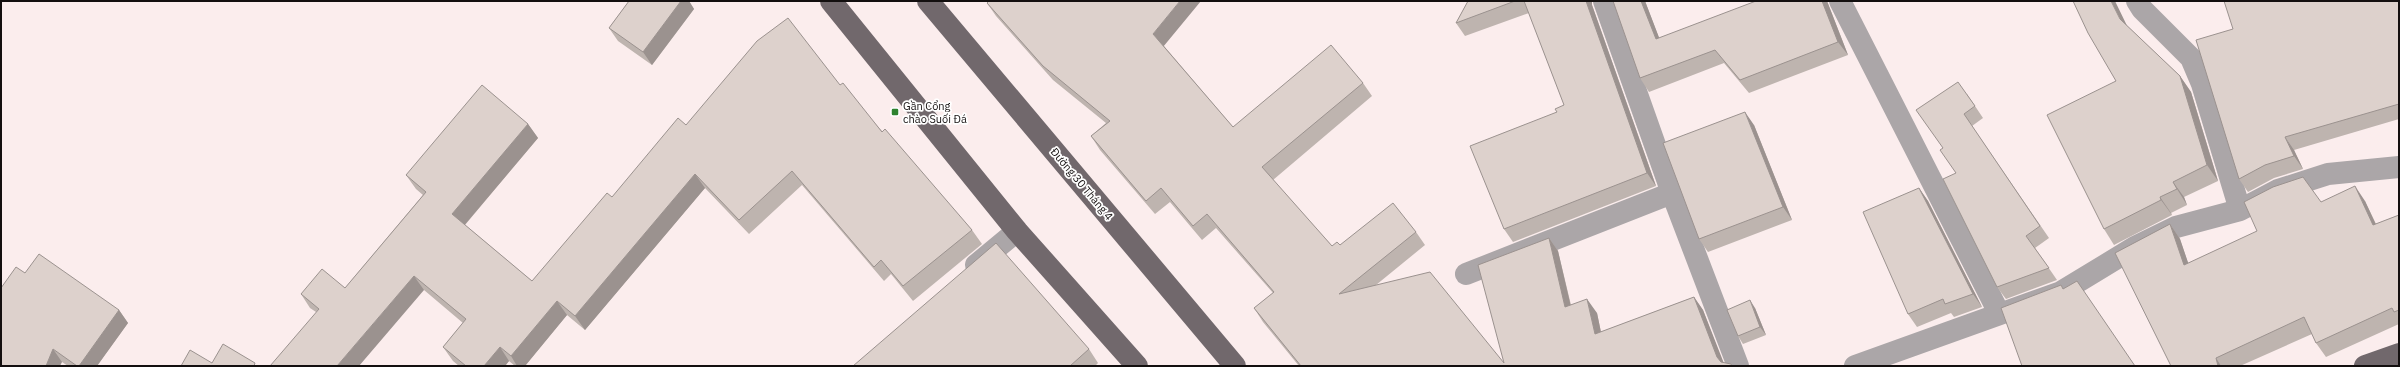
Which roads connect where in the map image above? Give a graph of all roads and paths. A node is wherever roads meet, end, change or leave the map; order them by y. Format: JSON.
{"nodes":[{"id":1,"x":831,"y":1,"type":"edge"},
{"id":2,"x":928,"y":1,"type":"edge"},
{"id":3,"x":1604,"y":1,"type":"edge"},
{"id":4,"x":1840,"y":1,"type":"edge"},
{"id":5,"x":2137,"y":1,"type":"edge"},
{"id":6,"x":2399,"y":167,"type":"edge"},
{"id":7,"x":1672,"y":193,"type":"junction"},
{"id":8,"x":2240,"y":210,"type":"junction"},
{"id":9,"x":1018,"y":231,"type":"junction"},
{"id":10,"x":1466,"y":274,"type":"dead end"},
{"id":11,"x":963,"y":276,"type":"edge"},
{"id":12,"x":1999,"y":313,"type":"junction"},
{"id":13,"x":2399,"y":354,"type":"edge"},
{"id":14,"x":1137,"y":366,"type":"edge"},
{"id":15,"x":1235,"y":366,"type":"edge"},
{"id":16,"x":1738,"y":366,"type":"edge"},
{"id":17,"x":1855,"y":366,"type":"edge"},
{"id":18,"x":2366,"y":366,"type":"edge"}],
"edges":[{"from":1,"to":9,"type":"main road"},
{"from":2,"to":15,"type":"main road","name":"Đường 30 Tháng 4"},
{"from":3,"to":7,"type":"street"},
{"from":4,"to":12,"type":"street"},
{"from":5,"to":8,"type":"street"},
{"from":6,"to":8,"type":"street"},
{"from":7,"to":10,"type":"street"},
{"from":7,"to":16,"type":"street"},
{"from":8,"to":12,"type":"street"},
{"from":9,"to":11,"type":"street"},
{"from":9,"to":14,"type":"main road"},
{"from":12,"to":17,"type":"street"},
{"from":13,"to":18,"type":"main road"}]}
